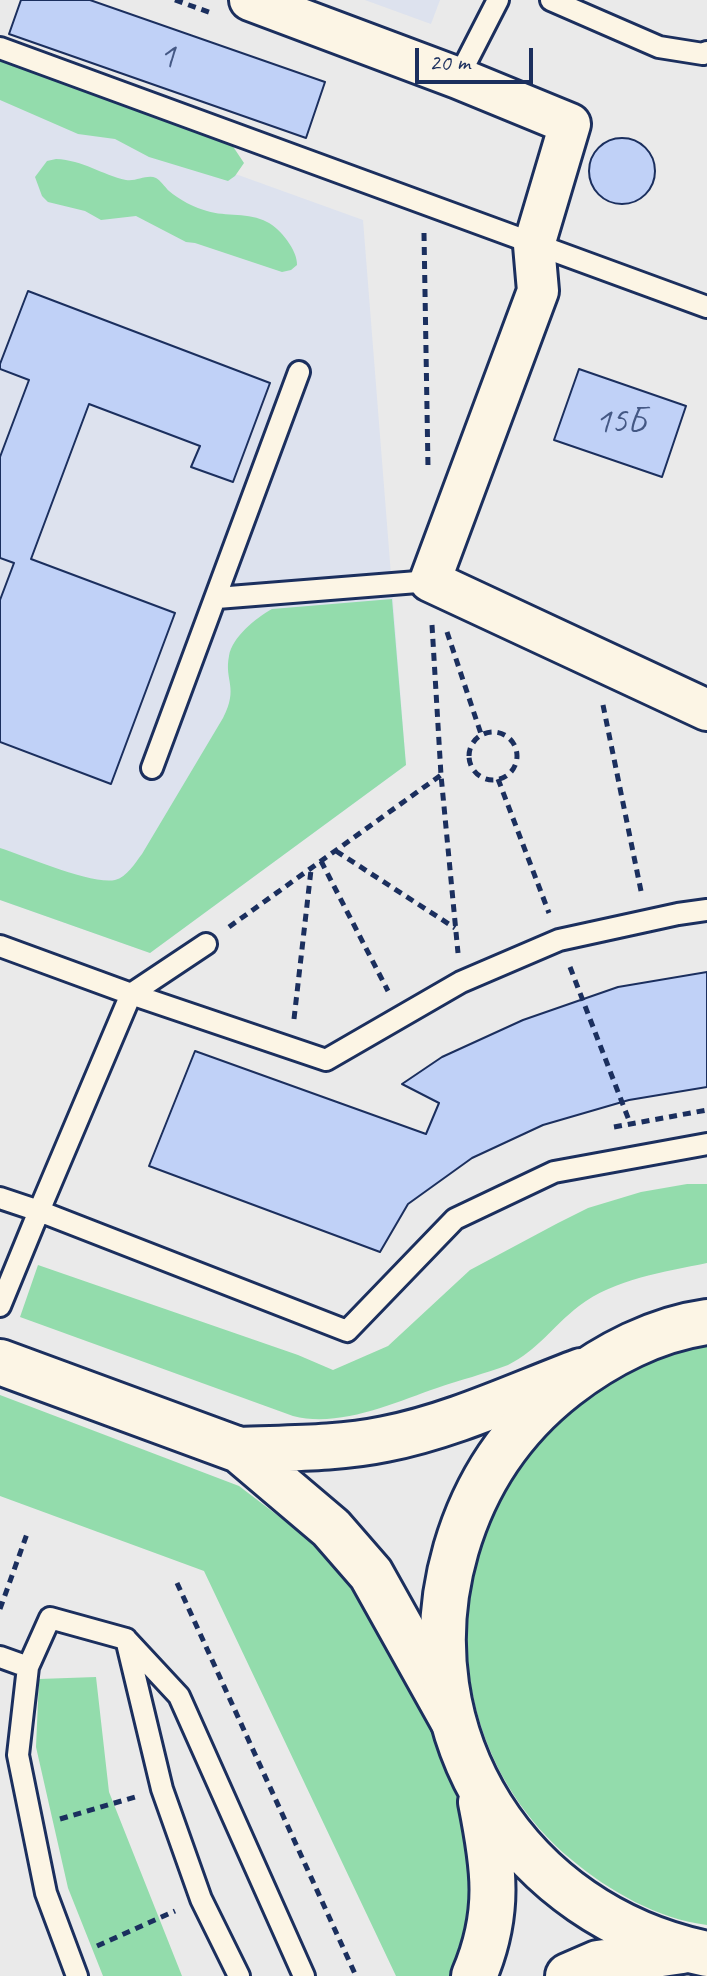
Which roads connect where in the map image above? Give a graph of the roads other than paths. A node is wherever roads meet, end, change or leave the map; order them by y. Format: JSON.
{"nodes":[{"id":1,"x":250,"y":0,"type":"edge"},
{"id":2,"x":498,"y":0,"type":"edge"},
{"id":3,"x":551,"y":0,"type":"edge"},
{"id":4,"x":0,"y":48,"type":"edge"},
{"id":5,"x":707,"y":52,"type":"edge"},
{"id":6,"x":458,"y":78,"type":"junction"},
{"id":7,"x":534,"y":245,"type":"junction"},
{"id":8,"x":707,"y":307,"type":"edge"},
{"id":9,"x":299,"y":372,"type":"dead end"},
{"id":10,"x":430,"y":581,"type":"junction"},
{"id":11,"x":217,"y":598,"type":"junction"},
{"id":12,"x":707,"y":710,"type":"edge"},
{"id":13,"x":152,"y":768,"type":"dead end"},
{"id":14,"x":707,"y":910,"type":"edge"},
{"id":15,"x":206,"y":944,"type":"road end"},
{"id":16,"x":0,"y":946,"type":"edge"},
{"id":17,"x":131,"y":994,"type":"junction"},
{"id":18,"x":707,"y":1144,"type":"edge"},
{"id":19,"x":0,"y":1198,"type":"edge"},
{"id":20,"x":39,"y":1211,"type":"junction"},
{"id":21,"x":0,"y":1306,"type":"edge"},
{"id":22,"x":707,"y":1322,"type":"edge"},
{"id":23,"x":0,"y":1362,"type":"edge"},
{"id":24,"x":590,"y":1367,"type":"junction"},
{"id":25,"x":239,"y":1450,"type":"junction"},
{"id":26,"x":126,"y":1639,"type":"junction"},
{"id":27,"x":0,"y":1657,"type":"edge"},
{"id":28,"x":28,"y":1667,"type":"junction"},
{"id":29,"x":453,"y":1721,"type":"junction"},
{"id":30,"x":477,"y":1784,"type":"junction"},
{"id":31,"x":696,"y":1952,"type":"edge"},
{"id":32,"x":74,"y":1967,"type":"edge"},
{"id":33,"x":239,"y":1976,"type":"edge"},
{"id":34,"x":304,"y":1976,"type":"edge"},
{"id":35,"x":474,"y":1976,"type":"edge"},
{"id":36,"x":568,"y":1976,"type":"edge"}],
"edges":[{"from":1,"to":6,"type":"street"},
{"from":2,"to":6,"type":"lane"},
{"from":3,"to":5,"type":"lane"},
{"from":4,"to":7,"type":"lane"},
{"from":6,"to":7,"type":"street"},
{"from":7,"to":8,"type":"lane"},
{"from":7,"to":10,"type":"street"},
{"from":9,"to":11,"type":"lane"},
{"from":10,"to":11,"type":"lane"},
{"from":10,"to":12,"type":"street"},
{"from":11,"to":13,"type":"lane"},
{"from":14,"to":17,"type":"lane"},
{"from":15,"to":17,"type":"lane"},
{"from":16,"to":17,"type":"lane"},
{"from":17,"to":20,"type":"lane"},
{"from":18,"to":20,"type":"lane"},
{"from":19,"to":20,"type":"lane"},
{"from":20,"to":21,"type":"lane"},
{"from":22,"to":24,"type":"main road"},
{"from":23,"to":25,"type":"main road"},
{"from":24,"to":25,"type":"main road"},
{"from":24,"to":29,"type":"main road"},
{"from":25,"to":29,"type":"main road"},
{"from":26,"to":28,"type":"lane"},
{"from":26,"to":33,"type":"lane"},
{"from":26,"to":34,"type":"lane"},
{"from":27,"to":28,"type":"lane"},
{"from":28,"to":32,"type":"lane"},
{"from":29,"to":30,"type":"main road"},
{"from":30,"to":31,"type":"main road"},
{"from":30,"to":35,"type":"main road"},
{"from":31,"to":36,"type":"main road"}]}
